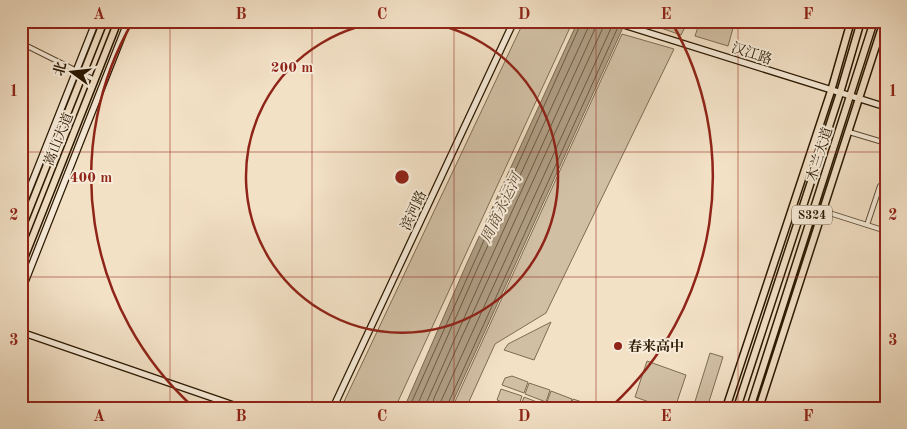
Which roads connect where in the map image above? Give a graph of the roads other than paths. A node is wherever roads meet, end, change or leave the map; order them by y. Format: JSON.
{"nodes":[{"id":1,"x":96,"y":21,"type":"edge"},
{"id":2,"x":104,"y":21,"type":"edge"},
{"id":3,"x":118,"y":21,"type":"edge"},
{"id":4,"x":128,"y":21,"type":"edge"},
{"id":5,"x":514,"y":21,"type":"edge"},
{"id":6,"x":611,"y":21,"type":"edge"},
{"id":7,"x":851,"y":21,"type":"edge"},
{"id":8,"x":861,"y":21,"type":"edge"},
{"id":9,"x":874,"y":21,"type":"edge"},
{"id":10,"x":884,"y":21,"type":"edge"},
{"id":11,"x":21,"y":43,"type":"edge"},
{"id":12,"x":76,"y":70,"type":"junction"},
{"id":13,"x":83,"y":74,"type":"junction"},
{"id":14,"x":95,"y":80,"type":"junction"},
{"id":15,"x":831,"y":91,"type":"junction"},
{"id":16,"x":840,"y":94,"type":"junction"},
{"id":17,"x":850,"y":97,"type":"junction"},
{"id":18,"x":860,"y":100,"type":"junction"},
{"id":19,"x":886,"y":107,"type":"edge"},
{"id":20,"x":849,"y":132,"type":"junction"},
{"id":21,"x":886,"y":143,"type":"edge"},
{"id":22,"x":880,"y":186,"type":"dead end"},
{"id":23,"x":21,"y":210,"type":"edge"},
{"id":24,"x":823,"y":211,"type":"junction"},
{"id":25,"x":867,"y":225,"type":"junction"},
{"id":26,"x":21,"y":230,"type":"edge"},
{"id":27,"x":886,"y":231,"type":"edge"},
{"id":28,"x":21,"y":266,"type":"edge"},
{"id":29,"x":21,"y":292,"type":"edge"},
{"id":30,"x":21,"y":332,"type":"edge"},
{"id":31,"x":242,"y":408,"type":"edge"},
{"id":32,"x":332,"y":408,"type":"edge"},
{"id":33,"x":726,"y":408,"type":"edge"},
{"id":34,"x":737,"y":408,"type":"edge"},
{"id":35,"x":750,"y":408,"type":"edge"},
{"id":36,"x":759,"y":408,"type":"edge"}],
"edges":[{"from":1,"to":12,"type":"street"},
{"from":2,"to":13,"type":"main road","name":"嵩山大道"},
{"from":3,"to":14,"type":"main road","name":"嵩山大道"},
{"from":4,"to":29,"type":"street"},
{"from":5,"to":32,"type":"street","name":"滨河路"},
{"from":6,"to":15,"type":"street","name":"汉江路"},
{"from":7,"to":15,"type":"main road"},
{"from":8,"to":16,"type":"main road","name":"木兰大道","number":"S324"},
{"from":9,"to":17,"type":"main road","name":"木兰大道","number":"S324"},
{"from":10,"to":18,"type":"main road"},
{"from":11,"to":12,"type":"street"},
{"from":12,"to":13,"type":"street"},
{"from":12,"to":23,"type":"street"},
{"from":13,"to":14,"type":"street"},
{"from":13,"to":26,"type":"main road","name":"嵩山大道"},
{"from":14,"to":28,"type":"main road","name":"嵩山大道"},
{"from":15,"to":16,"type":"street","name":"汉江路"},
{"from":15,"to":33,"type":"main road"},
{"from":16,"to":17,"type":"street","name":"汉江路"},
{"from":16,"to":34,"type":"main road","name":"木兰大道","number":"S324"},
{"from":17,"to":18,"type":"street","name":"汉江路"},
{"from":17,"to":35,"type":"main road","name":"木兰大道","number":"S324"},
{"from":18,"to":19,"type":"street","name":"汉江路"},
{"from":18,"to":20,"type":"main road"},
{"from":20,"to":21,"type":"street"},
{"from":20,"to":24,"type":"main road"},
{"from":22,"to":25,"type":"street"},
{"from":24,"to":25,"type":"street"},
{"from":24,"to":36,"type":"main road"},
{"from":25,"to":27,"type":"street"},
{"from":30,"to":31,"type":"street"}]}
